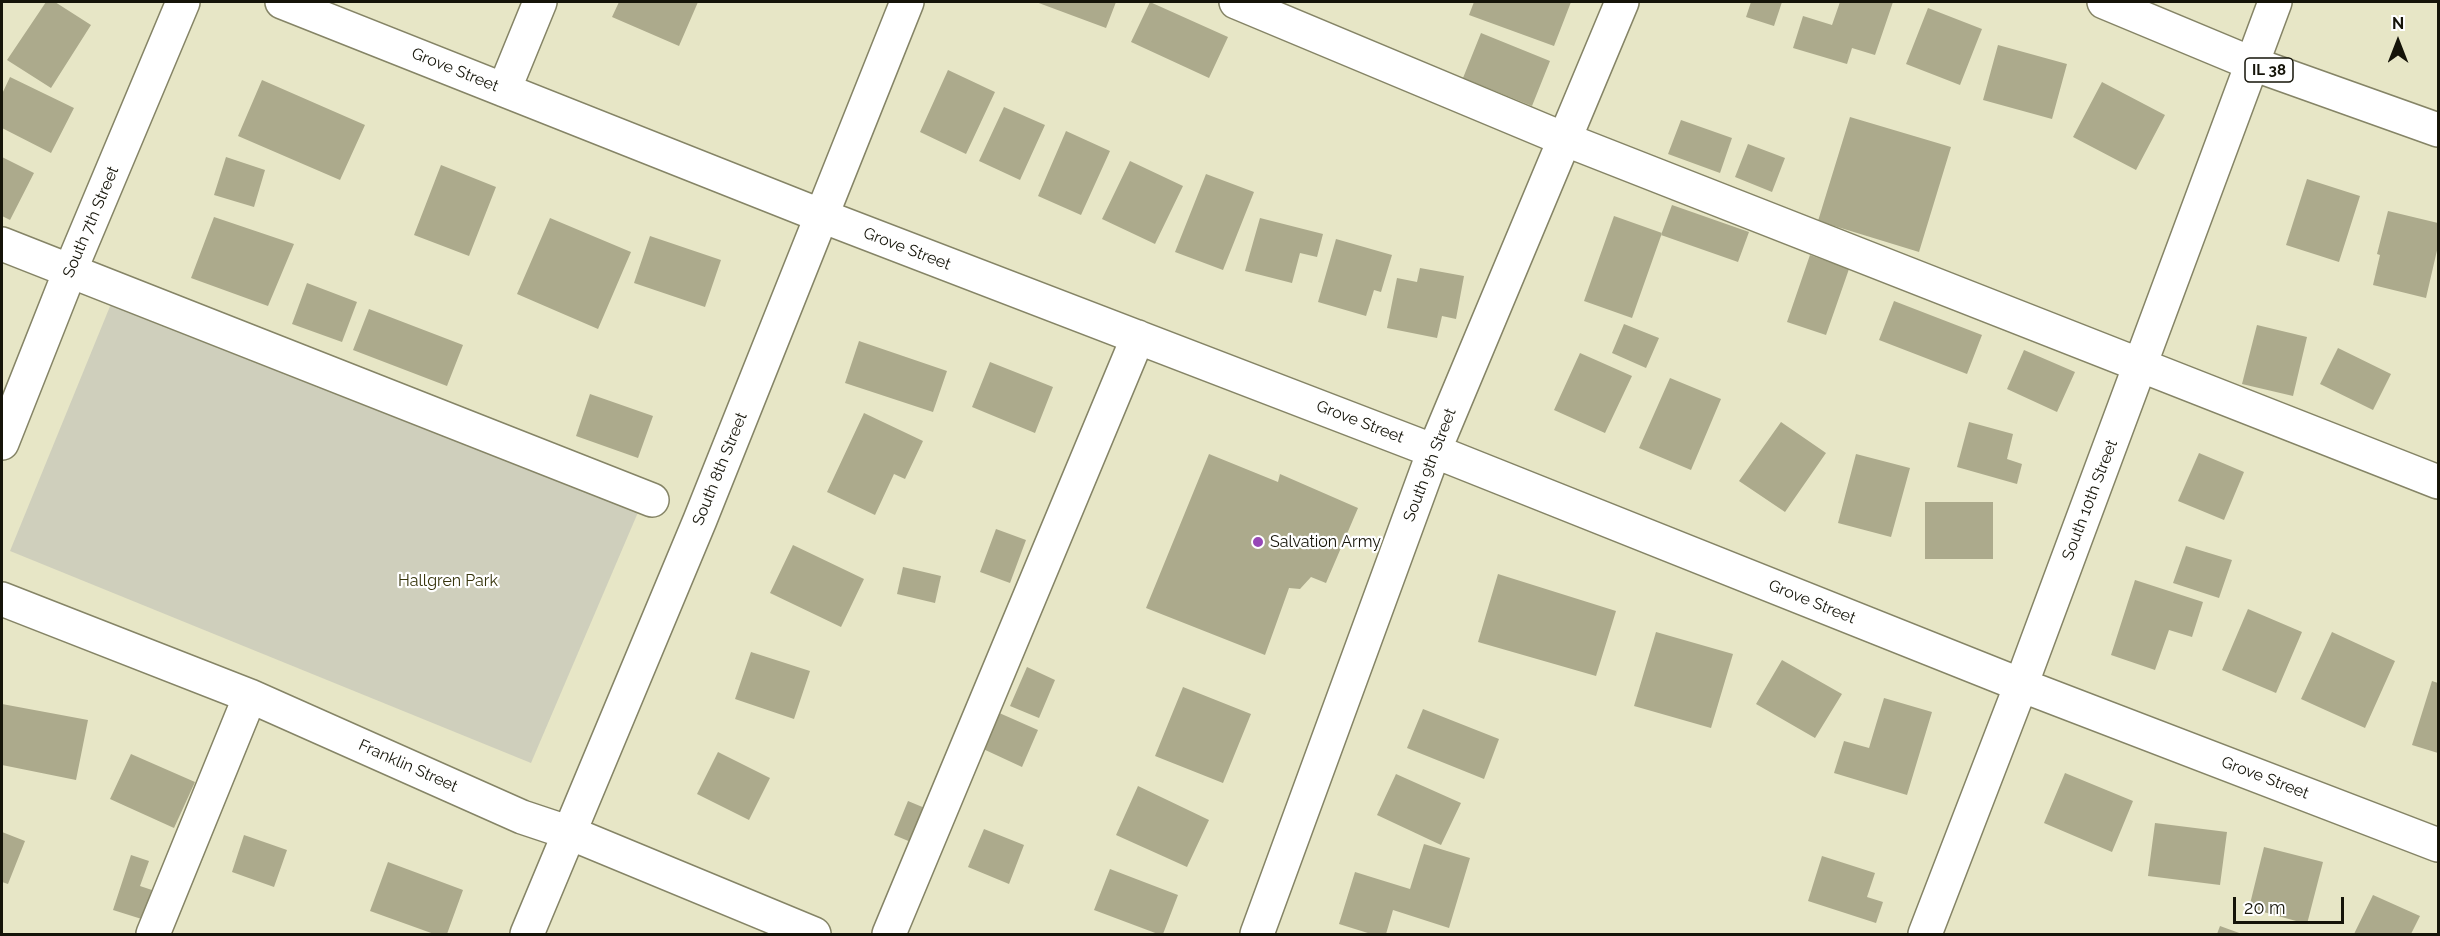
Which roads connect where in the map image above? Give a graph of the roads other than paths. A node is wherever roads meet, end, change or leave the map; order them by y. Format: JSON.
{"nodes":[{"id":1,"x":183,"y":2,"type":"edge"},
{"id":2,"x":282,"y":2,"type":"edge"},
{"id":3,"x":540,"y":2,"type":"edge"},
{"id":4,"x":907,"y":2,"type":"edge"},
{"id":5,"x":1236,"y":2,"type":"edge"},
{"id":6,"x":1622,"y":2,"type":"edge"},
{"id":7,"x":2104,"y":2,"type":"edge"},
{"id":8,"x":2275,"y":2,"type":"edge"},
{"id":9,"x":2253,"y":64,"type":"junction"},
{"id":10,"x":504,"y":90,"type":"junction"},
{"id":11,"x":2439,"y":130,"type":"edge"},
{"id":12,"x":1564,"y":139,"type":"junction"},
{"id":13,"x":822,"y":216,"type":"junction"},
{"id":14,"x":2,"y":244,"type":"edge"},
{"id":15,"x":70,"y":271,"type":"junction"},
{"id":16,"x":1138,"y":337,"type":"junction"},
{"id":17,"x":2140,"y":366,"type":"junction"},
{"id":18,"x":2,"y":442,"type":"edge"},
{"id":19,"x":1434,"y":451,"type":"junction"},
{"id":20,"x":2439,"y":482,"type":"edge"},
{"id":21,"x":652,"y":500,"type":"dead end"},
{"id":22,"x":2,"y":599,"type":"edge"},
{"id":23,"x":2021,"y":685,"type":"junction"},
{"id":24,"x":250,"y":696,"type":"junction"},
{"id":25,"x":570,"y":833,"type":"junction"},
{"id":26,"x":2439,"y":845,"type":"edge"},
{"id":27,"x":153,"y":934,"type":"edge"},
{"id":28,"x":527,"y":934,"type":"edge"},
{"id":29,"x":814,"y":934,"type":"edge"},
{"id":30,"x":889,"y":934,"type":"edge"},
{"id":31,"x":1257,"y":934,"type":"edge"},
{"id":32,"x":1925,"y":934,"type":"edge"}],
"edges":[{"from":1,"to":15,"type":"street","name":"South 7th Street"},
{"from":2,"to":10,"type":"street","name":"Grove Street"},
{"from":3,"to":10,"type":"street"},
{"from":4,"to":13,"type":"street","name":"South 8th Street"},
{"from":5,"to":12,"type":"street"},
{"from":6,"to":12,"type":"street","name":"South 9th Street"},
{"from":7,"to":9,"type":"street","number":"IL 38"},
{"from":8,"to":9,"type":"street","name":"South 10th Street"},
{"from":9,"to":11,"type":"street","number":"IL 38"},
{"from":9,"to":17,"type":"street","name":"South 10th Street"},
{"from":10,"to":13,"type":"street","name":"Grove Street"},
{"from":12,"to":17,"type":"street"},
{"from":12,"to":19,"type":"street","name":"South 9th Street"},
{"from":13,"to":16,"type":"street","name":"Grove Street"},
{"from":13,"to":25,"type":"street","name":"South 8th Street"},
{"from":14,"to":15,"type":"street"},
{"from":15,"to":18,"type":"street","name":"South 7th Street"},
{"from":15,"to":21,"type":"street"},
{"from":16,"to":19,"type":"street","name":"Grove Street"},
{"from":16,"to":30,"type":"street"},
{"from":17,"to":20,"type":"street"},
{"from":17,"to":23,"type":"street","name":"South 10th Street"},
{"from":19,"to":23,"type":"street","name":"Grove Street"},
{"from":19,"to":31,"type":"street","name":"South 9th Street"},
{"from":22,"to":24,"type":"street","name":"Franklin Street"},
{"from":23,"to":26,"type":"street","name":"Grove Street"},
{"from":23,"to":32,"type":"street","name":"South 10th Street"},
{"from":24,"to":25,"type":"street","name":"Franklin Street"},
{"from":24,"to":27,"type":"street"},
{"from":25,"to":28,"type":"street","name":"South 8th Street"},
{"from":25,"to":29,"type":"street","name":"Franklin Street"}]}
